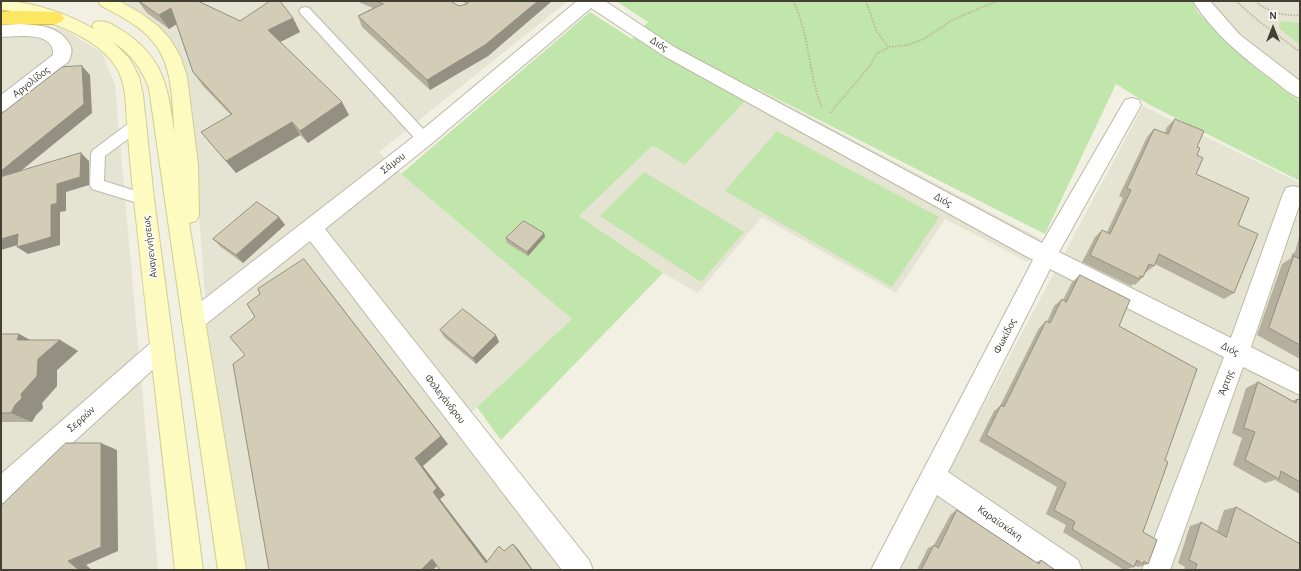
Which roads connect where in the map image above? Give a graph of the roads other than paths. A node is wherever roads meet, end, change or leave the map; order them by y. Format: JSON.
{"nodes":[{"id":1,"x":106,"y":1,"type":"edge"},
{"id":2,"x":588,"y":1,"type":"edge"},
{"id":3,"x":593,"y":1,"type":"edge"},
{"id":4,"x":1201,"y":1,"type":"edge"},
{"id":5,"x":1,"y":3,"type":"edge"},
{"id":6,"x":51,"y":10,"type":"edge"},
{"id":7,"x":306,"y":11,"type":"dead end"},
{"id":8,"x":1,"y":18,"type":"edge"},
{"id":9,"x":1,"y":31,"type":"edge"},
{"id":10,"x":1300,"y":91,"type":"edge"},
{"id":11,"x":1,"y":105,"type":"edge"},
{"id":12,"x":1132,"y":105,"type":"dead end"},
{"id":13,"x":138,"y":124,"type":"junction"},
{"id":14,"x":424,"y":139,"type":"junction"},
{"id":15,"x":1293,"y":194,"type":"dead end"},
{"id":16,"x":144,"y":199,"type":"junction"},
{"id":17,"x":312,"y":227,"type":"junction"},
{"id":18,"x":1046,"y":256,"type":"junction"},
{"id":19,"x":189,"y":290,"type":"junction"},
{"id":20,"x":193,"y":321,"type":"junction"},
{"id":21,"x":162,"y":347,"type":"junction"},
{"id":22,"x":1237,"y":353,"type":"junction"},
{"id":23,"x":1300,"y":384,"type":"edge"},
{"id":24,"x":933,"y":477,"type":"junction"},
{"id":25,"x":1,"y":491,"type":"edge"},
{"id":26,"x":189,"y":570,"type":"edge"},
{"id":27,"x":232,"y":570,"type":"edge"},
{"id":28,"x":579,"y":570,"type":"edge"},
{"id":29,"x":885,"y":570,"type":"edge"},
{"id":30,"x":1068,"y":570,"type":"edge"},
{"id":31,"x":1156,"y":570,"type":"edge"}],
"edges":[{"from":1,"to":19,"type":"main road"},
{"from":2,"to":14,"type":"street","name":"Σάμου"},
{"from":3,"to":18,"type":"street","name":"Διός"},
{"from":4,"to":10,"type":"street"},
{"from":5,"to":6,"type":"main road","name":"Αναγεννήσεως"},
{"from":6,"to":8,"type":"highway"},
{"from":6,"to":13,"type":"main road","name":"Αναγεννήσεως"},
{"from":6,"to":19,"type":"main road","name":"Αναγεννήσεως"},
{"from":7,"to":14,"type":"lane"},
{"from":9,"to":11,"type":"street","name":"Αργολίδος"},
{"from":12,"to":18,"type":"street","name":"Φωκίδος"},
{"from":13,"to":16,"type":"main road","name":"Αναγεννήσεως"},
{"from":13,"to":16,"type":"lane"},
{"from":14,"to":17,"type":"street","name":"Σάμου"},
{"from":15,"to":22,"type":"street","name":"Άρτης"},
{"from":16,"to":21,"type":"main road","name":"Αναγεννήσεως"},
{"from":17,"to":20,"type":"street","name":"Σάμου"},
{"from":17,"to":28,"type":"street","name":"Φολεγάνδρου"},
{"from":18,"to":22,"type":"street","name":"Διός"},
{"from":18,"to":24,"type":"street","name":"Φωκίδος"},
{"from":19,"to":20,"type":"main road","name":"Αναγεννήσεως"},
{"from":20,"to":27,"type":"main road","name":"Αναγεννήσεως"},
{"from":21,"to":25,"type":"street","name":"Σερρών"},
{"from":21,"to":26,"type":"main road","name":"Αναγεννήσεως"},
{"from":22,"to":23,"type":"street","name":"Διός"},
{"from":22,"to":31,"type":"street","name":"Άρτης"},
{"from":24,"to":29,"type":"street","name":"Φωκίδος"},
{"from":24,"to":30,"type":"street","name":"Καραϊσκάκη"}]}
